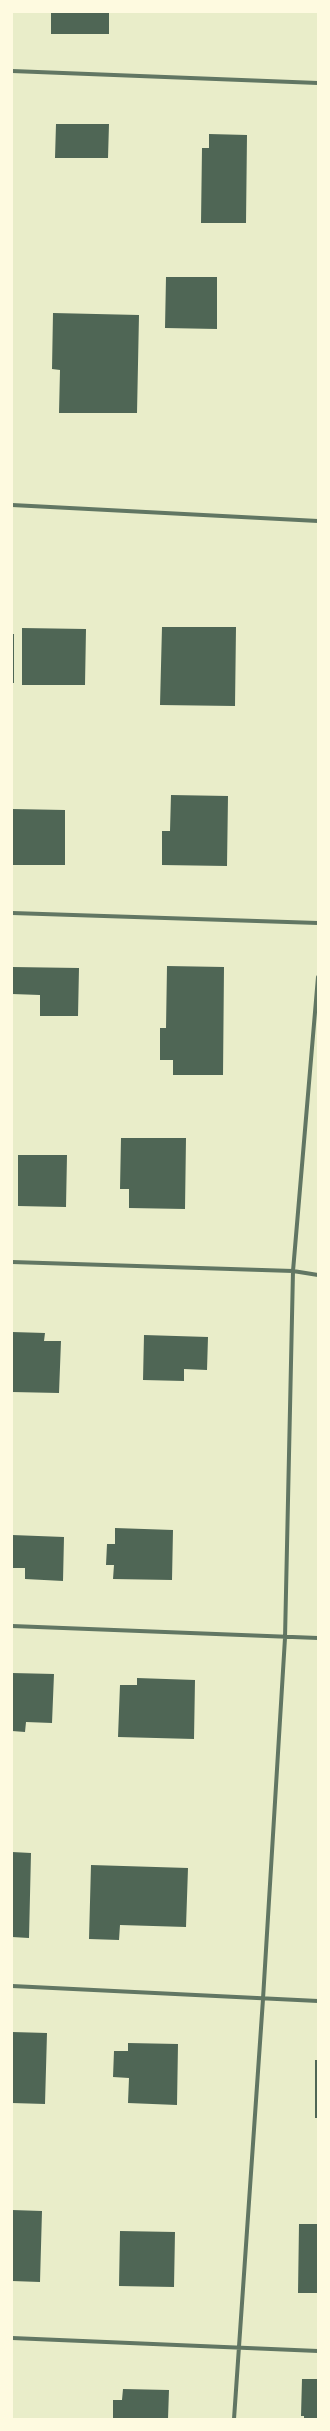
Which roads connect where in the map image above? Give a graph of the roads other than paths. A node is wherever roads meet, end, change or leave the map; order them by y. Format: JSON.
{"nodes":[{"id":1,"x":12,"y":71,"type":"edge"},
{"id":2,"x":318,"y":83,"type":"edge"},
{"id":3,"x":12,"y":505,"type":"edge"},
{"id":4,"x":318,"y":521,"type":"edge"},
{"id":5,"x":12,"y":913,"type":"edge"},
{"id":6,"x":318,"y":923,"type":"edge"},
{"id":7,"x":318,"y":977,"type":"edge"},
{"id":8,"x":12,"y":1262,"type":"edge"},
{"id":9,"x":293,"y":1271,"type":"junction"},
{"id":10,"x":318,"y":1275,"type":"edge"},
{"id":11,"x":12,"y":1626,"type":"edge"},
{"id":12,"x":285,"y":1638,"type":"junction"},
{"id":13,"x":318,"y":1638,"type":"edge"},
{"id":14,"x":12,"y":1986,"type":"edge"},
{"id":15,"x":263,"y":1999,"type":"junction"},
{"id":16,"x":318,"y":2001,"type":"edge"},
{"id":17,"x":12,"y":2338,"type":"edge"},
{"id":18,"x":238,"y":2349,"type":"junction"},
{"id":19,"x":318,"y":2351,"type":"edge"},
{"id":20,"x":234,"y":2419,"type":"edge"}],
"edges":[{"from":1,"to":2,"type":"street"},
{"from":3,"to":4,"type":"street"},
{"from":5,"to":6,"type":"street"},
{"from":7,"to":9,"type":"street"},
{"from":8,"to":9,"type":"street"},
{"from":9,"to":10,"type":"street"},
{"from":9,"to":12,"type":"street"},
{"from":11,"to":12,"type":"street"},
{"from":12,"to":13,"type":"street"},
{"from":12,"to":15,"type":"street"},
{"from":14,"to":15,"type":"street"},
{"from":15,"to":16,"type":"street"},
{"from":15,"to":18,"type":"street"},
{"from":17,"to":18,"type":"street"},
{"from":18,"to":19,"type":"street"},
{"from":18,"to":20,"type":"street"}]}
